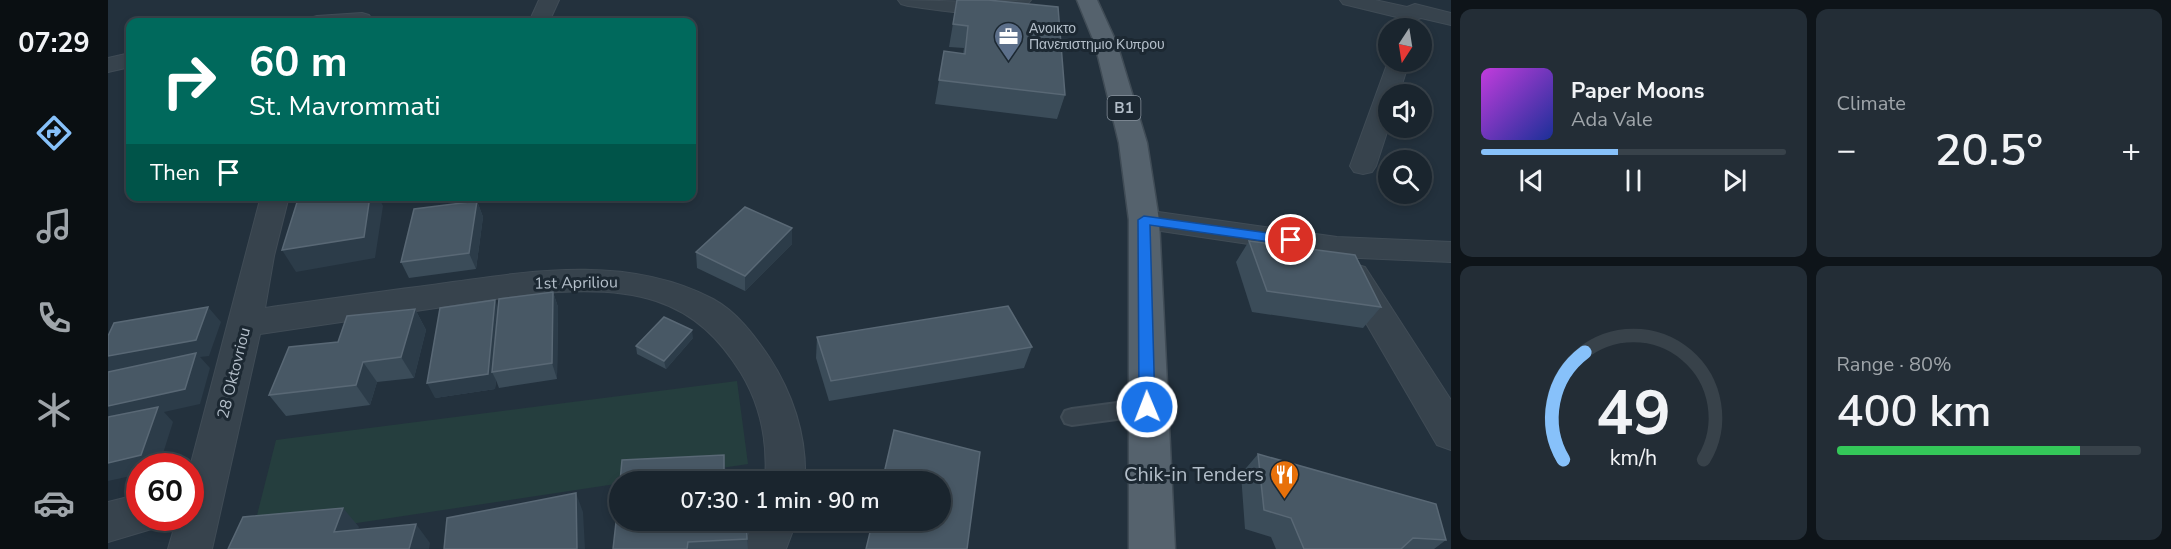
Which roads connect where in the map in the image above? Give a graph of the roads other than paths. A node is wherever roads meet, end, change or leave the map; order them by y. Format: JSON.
{"nodes":[{"id":1,"x":549,"y":0,"type":"edge"},
{"id":2,"x":908,"y":0,"type":"edge"},
{"id":3,"x":1021,"y":0,"type":"edge"},
{"id":4,"x":1087,"y":0,"type":"edge"},
{"id":5,"x":1350,"y":0,"type":"edge"},
{"id":6,"x":377,"y":1,"type":"edge"},
{"id":7,"x":1413,"y":13,"type":"edge"},
{"id":8,"x":363,"y":18,"type":"edge"},
{"id":9,"x":541,"y":18,"type":"edge"},
{"id":10,"x":1451,"y":19,"type":"edge"},
{"id":11,"x":126,"y":61,"type":"edge"},
{"id":12,"x":108,"y":65,"type":"edge"},
{"id":13,"x":1395,"y":72,"type":"edge"},
{"id":14,"x":1363,"y":166,"type":"dead end"},
{"id":15,"x":274,"y":201,"type":"edge"},
{"id":16,"x":1144,"y":220,"type":"junction"},
{"id":17,"x":1337,"y":247,"type":"junction"},
{"id":18,"x":1451,"y":252,"type":"edge"},
{"id":19,"x":246,"y":323,"type":"junction"},
{"id":20,"x":1147,"y":407,"type":"junction"},
{"id":21,"x":1072,"y":417,"type":"dead end"},
{"id":22,"x":1451,"y":433,"type":"edge"},
{"id":23,"x":204,"y":471,"type":"edge"},
{"id":24,"x":785,"y":471,"type":"edge"},
{"id":25,"x":126,"y":518,"type":"edge"},
{"id":26,"x":108,"y":522,"type":"edge"},
{"id":27,"x":192,"y":531,"type":"edge"},
{"id":28,"x":771,"y":531,"type":"edge"},
{"id":29,"x":190,"y":549,"type":"edge"},
{"id":30,"x":764,"y":549,"type":"edge"},
{"id":31,"x":1152,"y":549,"type":"edge"}],
"edges":[{"from":1,"to":9,"type":"street"},
{"from":2,"to":3,"type":"street"},
{"from":4,"to":16,"type":"main road","number":"B1"},
{"from":5,"to":7,"type":"street"},
{"from":6,"to":8,"type":"street"},
{"from":7,"to":10,"type":"street"},
{"from":11,"to":12,"type":"street"},
{"from":13,"to":14,"type":"street"},
{"from":15,"to":19,"type":"street","name":"28 Oktovriou"},
{"from":16,"to":17,"type":"street"},
{"from":16,"to":20,"type":"main road","number":"B1"},
{"from":17,"to":18,"type":"street"},
{"from":17,"to":22,"type":"street"},
{"from":19,"to":23,"type":"street","name":"28 Oktovriou"},
{"from":19,"to":24,"type":"street","name":"1st Apriliou"},
{"from":20,"to":21,"type":"lane"},
{"from":20,"to":31,"type":"main road","number":"B1"},
{"from":25,"to":26,"type":"street"},
{"from":27,"to":29,"type":"street","name":"28 Oktovriou"},
{"from":28,"to":30,"type":"street"}]}
